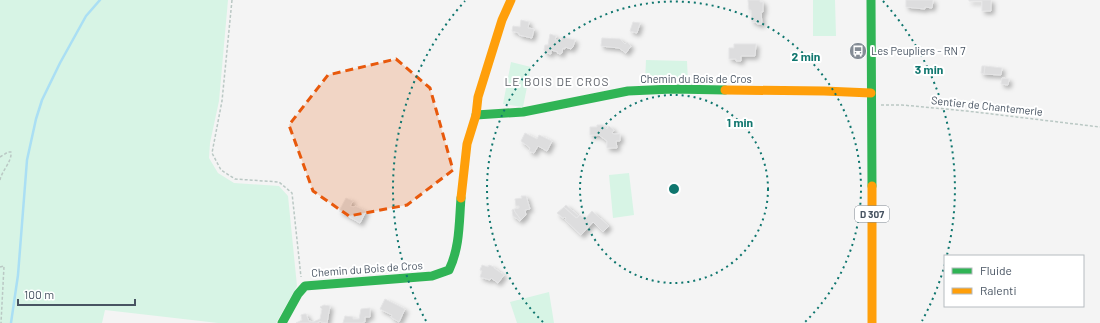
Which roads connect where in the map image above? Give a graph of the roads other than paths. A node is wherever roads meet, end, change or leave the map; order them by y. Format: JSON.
{"nodes":[{"id":1,"x":511,"y":0,"type":"edge"},
{"id":2,"x":871,"y":0,"type":"edge"},
{"id":3,"x":871,"y":93,"type":"junction"},
{"id":4,"x":476,"y":115,"type":"junction"},
{"id":5,"x":282,"y":323,"type":"edge"},
{"id":6,"x":872,"y":323,"type":"edge"}],
"edges":[{"from":1,"to":4,"type":"street","name":"Chemin du Bois de Cros"},
{"from":2,"to":3,"type":"street","number":"D 307"},
{"from":3,"to":4,"type":"street","name":"Chemin du Bois de Cros"},
{"from":3,"to":6,"type":"street","number":"D 307"},
{"from":4,"to":5,"type":"street","name":"Chemin du Bois de Cros"}]}
